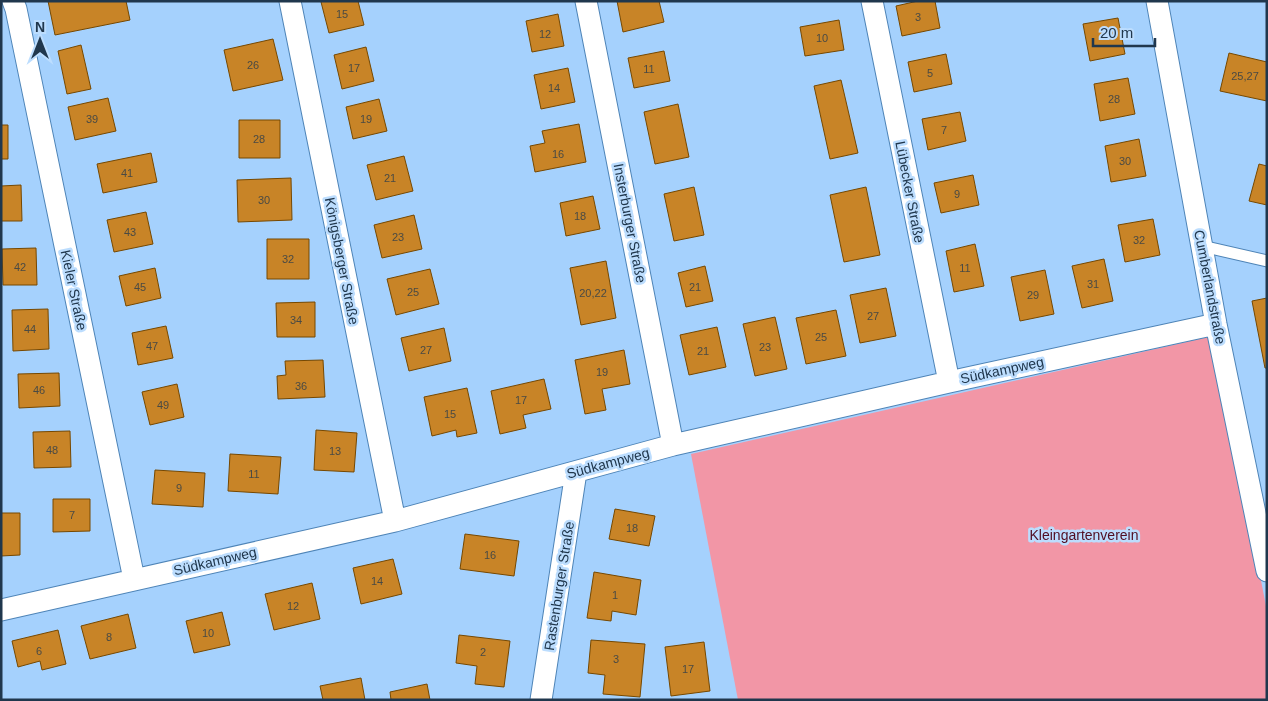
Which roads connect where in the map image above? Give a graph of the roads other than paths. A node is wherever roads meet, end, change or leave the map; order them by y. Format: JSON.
{"nodes":[{"id":1,"x":13,"y":1,"type":"edge"},
{"id":2,"x":290,"y":1,"type":"edge"},
{"id":3,"x":586,"y":1,"type":"edge"},
{"id":4,"x":872,"y":1,"type":"edge"},
{"id":5,"x":1157,"y":1,"type":"edge"},
{"id":6,"x":1202,"y":246,"type":"junction"},
{"id":7,"x":1267,"y":261,"type":"edge"},
{"id":8,"x":1216,"y":324,"type":"junction"},
{"id":9,"x":949,"y":382,"type":"junction"},
{"id":10,"x":673,"y":445,"type":"junction"},
{"id":11,"x":576,"y":472,"type":"junction"},
{"id":12,"x":394,"y":521,"type":"junction"},
{"id":13,"x":1267,"y":571,"type":"edge"},
{"id":14,"x":134,"y":579,"type":"junction"},
{"id":15,"x":1,"y":610,"type":"edge"},
{"id":16,"x":541,"y":700,"type":"edge"}],
"edges":[{"from":1,"to":14,"type":"street","name":"Kieler Straße"},
{"from":2,"to":12,"type":"street","name":"Königsberger Straße"},
{"from":3,"to":10,"type":"street","name":"Insterburger Straße"},
{"from":4,"to":9,"type":"street","name":"Lübecker Straße"},
{"from":5,"to":6,"type":"street","name":"Cumberlandstraße"},
{"from":6,"to":7,"type":"lane"},
{"from":6,"to":8,"type":"street","name":"Cumberlandstraße"},
{"from":8,"to":9,"type":"street","name":"Südkampweg"},
{"from":8,"to":13,"type":"street","name":"Cumberlandstraße"},
{"from":9,"to":10,"type":"street","name":"Südkampweg"},
{"from":10,"to":11,"type":"street","name":"Südkampweg"},
{"from":11,"to":12,"type":"street","name":"Südkampweg"},
{"from":11,"to":16,"type":"street","name":"Rastenburger Straße"},
{"from":12,"to":14,"type":"street","name":"Südkampweg"},
{"from":14,"to":15,"type":"street","name":"Südkampweg"}]}
